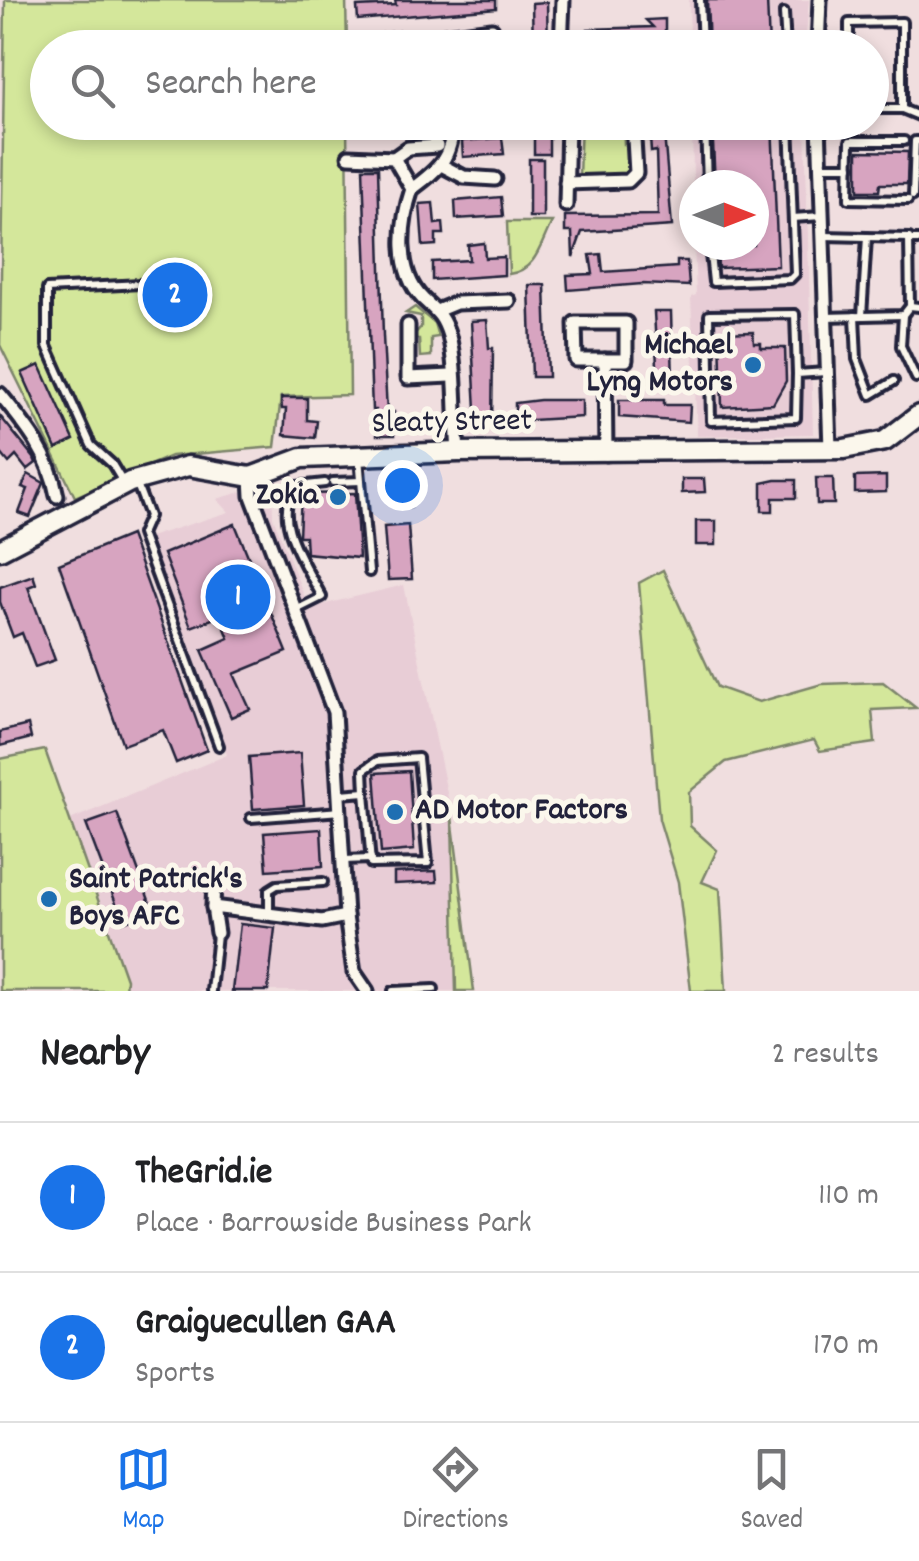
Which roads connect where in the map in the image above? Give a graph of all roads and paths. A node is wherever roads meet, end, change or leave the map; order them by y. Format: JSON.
{"nodes":[{"id":1,"x":563,"y":0,"type":"edge"},
{"id":2,"x":700,"y":0,"type":"edge"},
{"id":3,"x":785,"y":0,"type":"edge"},
{"id":4,"x":820,"y":0,"type":"edge"},
{"id":5,"x":492,"y":29,"type":"dead end"},
{"id":6,"x":484,"y":30,"type":"edge"},
{"id":7,"x":562,"y":30,"type":"edge"},
{"id":8,"x":701,"y":30,"type":"edge"},
{"id":9,"x":786,"y":30,"type":"edge"},
{"id":10,"x":819,"y":30,"type":"edge"},
{"id":11,"x":849,"y":30,"type":"edge"},
{"id":12,"x":889,"y":109,"type":"edge"},
{"id":13,"x":902,"y":109,"type":"junction"},
{"id":14,"x":919,"y":116,"type":"edge"},
{"id":15,"x":451,"y":140,"type":"edge"},
{"id":16,"x":567,"y":140,"type":"edge"},
{"id":17,"x":635,"y":140,"type":"edge"},
{"id":18,"x":706,"y":140,"type":"edge"},
{"id":19,"x":790,"y":140,"type":"edge"},
{"id":20,"x":819,"y":140,"type":"edge"},
{"id":21,"x":904,"y":141,"type":"dead end"},
{"id":22,"x":919,"y":141,"type":"edge"},
{"id":23,"x":437,"y":146,"type":"dead end"},
{"id":24,"x":350,"y":156,"type":"dead end"},
{"id":25,"x":394,"y":158,"type":"junction"},
{"id":26,"x":442,"y":166,"type":"junction"},
{"id":27,"x":820,"y":166,"type":"junction"},
{"id":28,"x":850,"y":166,"type":"junction"},
{"id":29,"x":707,"y":170,"type":"edge"},
{"id":30,"x":495,"y":178,"type":"dead end"},
{"id":31,"x":566,"y":182,"type":"junction"},
{"id":32,"x":412,"y":189,"type":"junction"},
{"id":33,"x":566,"y":204,"type":"dead end"},
{"id":34,"x":822,"y":216,"type":"junction"},
{"id":35,"x":793,"y":218,"type":"junction"},
{"id":36,"x":823,"y":236,"type":"junction"},
{"id":37,"x":867,"y":237,"type":"junction"},
{"id":38,"x":909,"y":240,"type":"junction"},
{"id":39,"x":919,"y":240,"type":"edge"},
{"id":40,"x":711,"y":260,"type":"edge"},
{"id":41,"x":159,"y":283,"type":"dead end"},
{"id":42,"x":509,"y":301,"type":"dead end"},
{"id":43,"x":914,"y":306,"type":"edge"},
{"id":44,"x":440,"y":310,"type":"junction"},
{"id":45,"x":903,"y":314,"type":"junction"},
{"id":46,"x":859,"y":316,"type":"junction"},
{"id":47,"x":826,"y":317,"type":"junction"},
{"id":48,"x":408,"y":326,"type":"dead end"},
{"id":49,"x":605,"y":360,"type":"junction"},
{"id":50,"x":827,"y":372,"type":"junction"},
{"id":51,"x":797,"y":374,"type":"junction"},
{"id":52,"x":451,"y":376,"type":"junction"},
{"id":53,"x":916,"y":378,"type":"dead end"},
{"id":54,"x":894,"y":381,"type":"dead end"},
{"id":55,"x":0,"y":394,"type":"edge"},
{"id":56,"x":919,"y":415,"type":"edge"},
{"id":57,"x":830,"y":449,"type":"junction"},
{"id":58,"x":458,"y":452,"type":"junction"},
{"id":59,"x":606,"y":454,"type":"junction"},
{"id":60,"x":358,"y":456,"type":"junction"},
{"id":61,"x":251,"y":477,"type":"junction"},
{"id":62,"x":361,"y":481,"type":"junction"},
{"id":63,"x":130,"y":482,"type":"junction"},
{"id":64,"x":57,"y":496,"type":"dead end"},
{"id":65,"x":0,"y":550,"type":"edge"},
{"id":66,"x":369,"y":572,"type":"dead end"},
{"id":67,"x":295,"y":610,"type":"junction"},
{"id":68,"x":219,"y":746,"type":"dead end"},
{"id":69,"x":365,"y":792,"type":"junction"},
{"id":70,"x":341,"y":794,"type":"junction"},
{"id":71,"x":342,"y":811,"type":"junction"},
{"id":72,"x":251,"y":818,"type":"dead end"},
{"id":73,"x":371,"y":859,"type":"junction"},
{"id":74,"x":344,"y":860,"type":"junction"},
{"id":75,"x":214,"y":880,"type":"dead end"},
{"id":76,"x":322,"y":882,"type":"dead end"},
{"id":77,"x":213,"y":908,"type":"junction"},
{"id":78,"x":269,"y":914,"type":"junction"},
{"id":79,"x":346,"y":916,"type":"junction"},
{"id":80,"x":217,"y":933,"type":"joint"},
{"id":81,"x":434,"y":989,"type":"edge"},
{"id":82,"x":211,"y":991,"type":"edge"},
{"id":83,"x":367,"y":991,"type":"edge"},
{"id":84,"x":393,"y":991,"type":"edge"}],
"edges":[{"from":1,"to":7,"type":"street"},
{"from":2,"to":8,"type":"lane"},
{"from":3,"to":9,"type":"lane"},
{"from":4,"to":10,"type":"street"},
{"from":5,"to":6,"type":"street"},
{"from":11,"to":13,"type":"lane"},
{"from":12,"to":13,"type":"lane"},
{"from":13,"to":14,"type":"lane"},
{"from":15,"to":26,"type":"street"},
{"from":16,"to":31,"type":"street"},
{"from":17,"to":31,"type":"street"},
{"from":18,"to":29,"type":"lane"},
{"from":19,"to":35,"type":"lane"},
{"from":20,"to":27,"type":"street"},
{"from":21,"to":28,"type":"lane"},
{"from":22,"to":28,"type":"lane"},
{"from":23,"to":25,"type":"street"},
{"from":24,"to":25,"type":"street"},
{"from":25,"to":32,"type":"street"},
{"from":26,"to":30,"type":"street"},
{"from":26,"to":32,"type":"street"},
{"from":27,"to":28,"type":"lane"},
{"from":27,"to":34,"type":"street"},
{"from":31,"to":33,"type":"street"},
{"from":32,"to":44,"type":"street"},
{"from":34,"to":35,"type":"lane"},
{"from":34,"to":36,"type":"street"},
{"from":35,"to":40,"type":"lane"},
{"from":36,"to":37,"type":"lane"},
{"from":36,"to":47,"type":"street"},
{"from":37,"to":38,"type":"lane"},
{"from":37,"to":46,"type":"lane"},
{"from":38,"to":39,"type":"lane"},
{"from":38,"to":43,"type":"lane"},
{"from":41,"to":63,"type":"lane"},
{"from":42,"to":44,"type":"street"},
{"from":43,"to":45,"type":"lane"},
{"from":44,"to":52,"type":"street"},
{"from":45,"to":46,"type":"lane"},
{"from":45,"to":53,"type":"lane"},
{"from":46,"to":47,"type":"lane"},
{"from":46,"to":54,"type":"lane"},
{"from":47,"to":50,"type":"street"},
{"from":48,"to":52,"type":"street"},
{"from":49,"to":49,"type":"street"},
{"from":49,"to":59,"type":"street"},
{"from":50,"to":51,"type":"lane"},
{"from":50,"to":57,"type":"street"},
{"from":51,"to":51,"type":"lane"},
{"from":52,"to":58,"type":"street"},
{"from":55,"to":64,"type":"street"},
{"from":56,"to":57,"type":"street","name":"Sleaty Street"},
{"from":57,"to":59,"type":"street","name":"Sleaty Street"},
{"from":58,"to":59,"type":"street","name":"Sleaty Street"},
{"from":58,"to":60,"type":"street","name":"Sleaty Street"},
{"from":60,"to":61,"type":"street","name":"Sleaty Street"},
{"from":60,"to":62,"type":"lane"},
{"from":61,"to":63,"type":"street"},
{"from":61,"to":67,"type":"street"},
{"from":62,"to":66,"type":"lane"},
{"from":62,"to":67,"type":"lane"},
{"from":63,"to":65,"type":"street"},
{"from":63,"to":68,"type":"lane"},
{"from":67,"to":70,"type":"street"},
{"from":69,"to":70,"type":"lane"},
{"from":69,"to":73,"type":"lane"},
{"from":69,"to":73,"type":"lane"},
{"from":70,"to":71,"type":"street"},
{"from":71,"to":72,"type":"lane"},
{"from":71,"to":74,"type":"street"},
{"from":73,"to":74,"type":"lane"},
{"from":74,"to":79,"type":"street"},
{"from":75,"to":77,"type":"street"},
{"from":76,"to":78,"type":"lane"},
{"from":77,"to":78,"type":"street"},
{"from":77,"to":80,"type":"street"},
{"from":78,"to":79,"type":"street"},
{"from":79,"to":83,"type":"street"},
{"from":80,"to":82,"type":"lane"},
{"from":81,"to":84,"type":"lane"}]}
